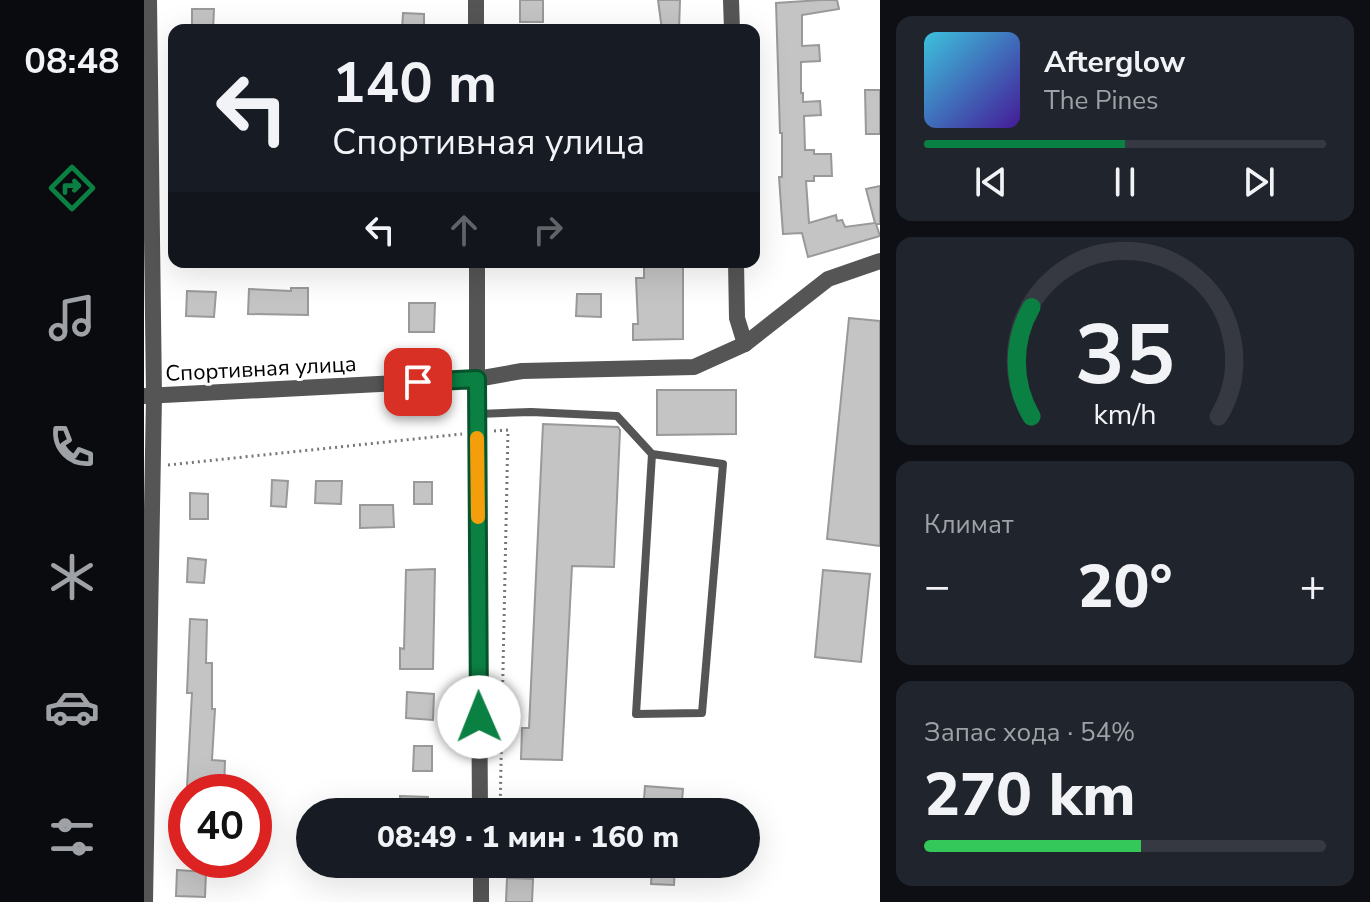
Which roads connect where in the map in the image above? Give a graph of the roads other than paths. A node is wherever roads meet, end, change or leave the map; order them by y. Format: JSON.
{"nodes":[{"id":1,"x":149,"y":0,"type":"edge"},
{"id":2,"x":476,"y":0,"type":"edge"},
{"id":3,"x":731,"y":0,"type":"edge"},
{"id":4,"x":476,"y":24,"type":"edge"},
{"id":5,"x":732,"y":24,"type":"edge"},
{"id":6,"x":147,"y":45,"type":"edge"},
{"id":7,"x":880,"y":261,"type":"edge"},
{"id":8,"x":477,"y":268,"type":"edge"},
{"id":9,"x":736,"y":268,"type":"edge"},
{"id":10,"x":745,"y":344,"type":"junction"},
{"id":11,"x":477,"y":379,"type":"junction"},
{"id":12,"x":149,"y":396,"type":"edge"},
{"id":13,"x":477,"y":414,"type":"junction"},
{"id":14,"x":652,"y":454,"type":"junction"},
{"id":15,"x":480,"y":798,"type":"edge"},
{"id":16,"x":481,"y":878,"type":"edge"},
{"id":17,"x":145,"y":902,"type":"edge"},
{"id":18,"x":481,"y":902,"type":"edge"}],
"edges":[{"from":1,"to":6,"type":"street"},
{"from":2,"to":4,"type":"street"},
{"from":3,"to":5,"type":"street"},
{"from":6,"to":12,"type":"street"},
{"from":7,"to":10,"type":"street","name":"Спортивная улица"},
{"from":8,"to":11,"type":"street"},
{"from":9,"to":10,"type":"street"},
{"from":10,"to":11,"type":"street","name":"Спортивная улица"},
{"from":11,"to":12,"type":"street","name":"Спортивная улица"},
{"from":11,"to":13,"type":"street"},
{"from":12,"to":17,"type":"street"},
{"from":13,"to":14,"type":"lane"},
{"from":13,"to":15,"type":"street"},
{"from":14,"to":14,"type":"lane"},
{"from":16,"to":18,"type":"street"}]}
